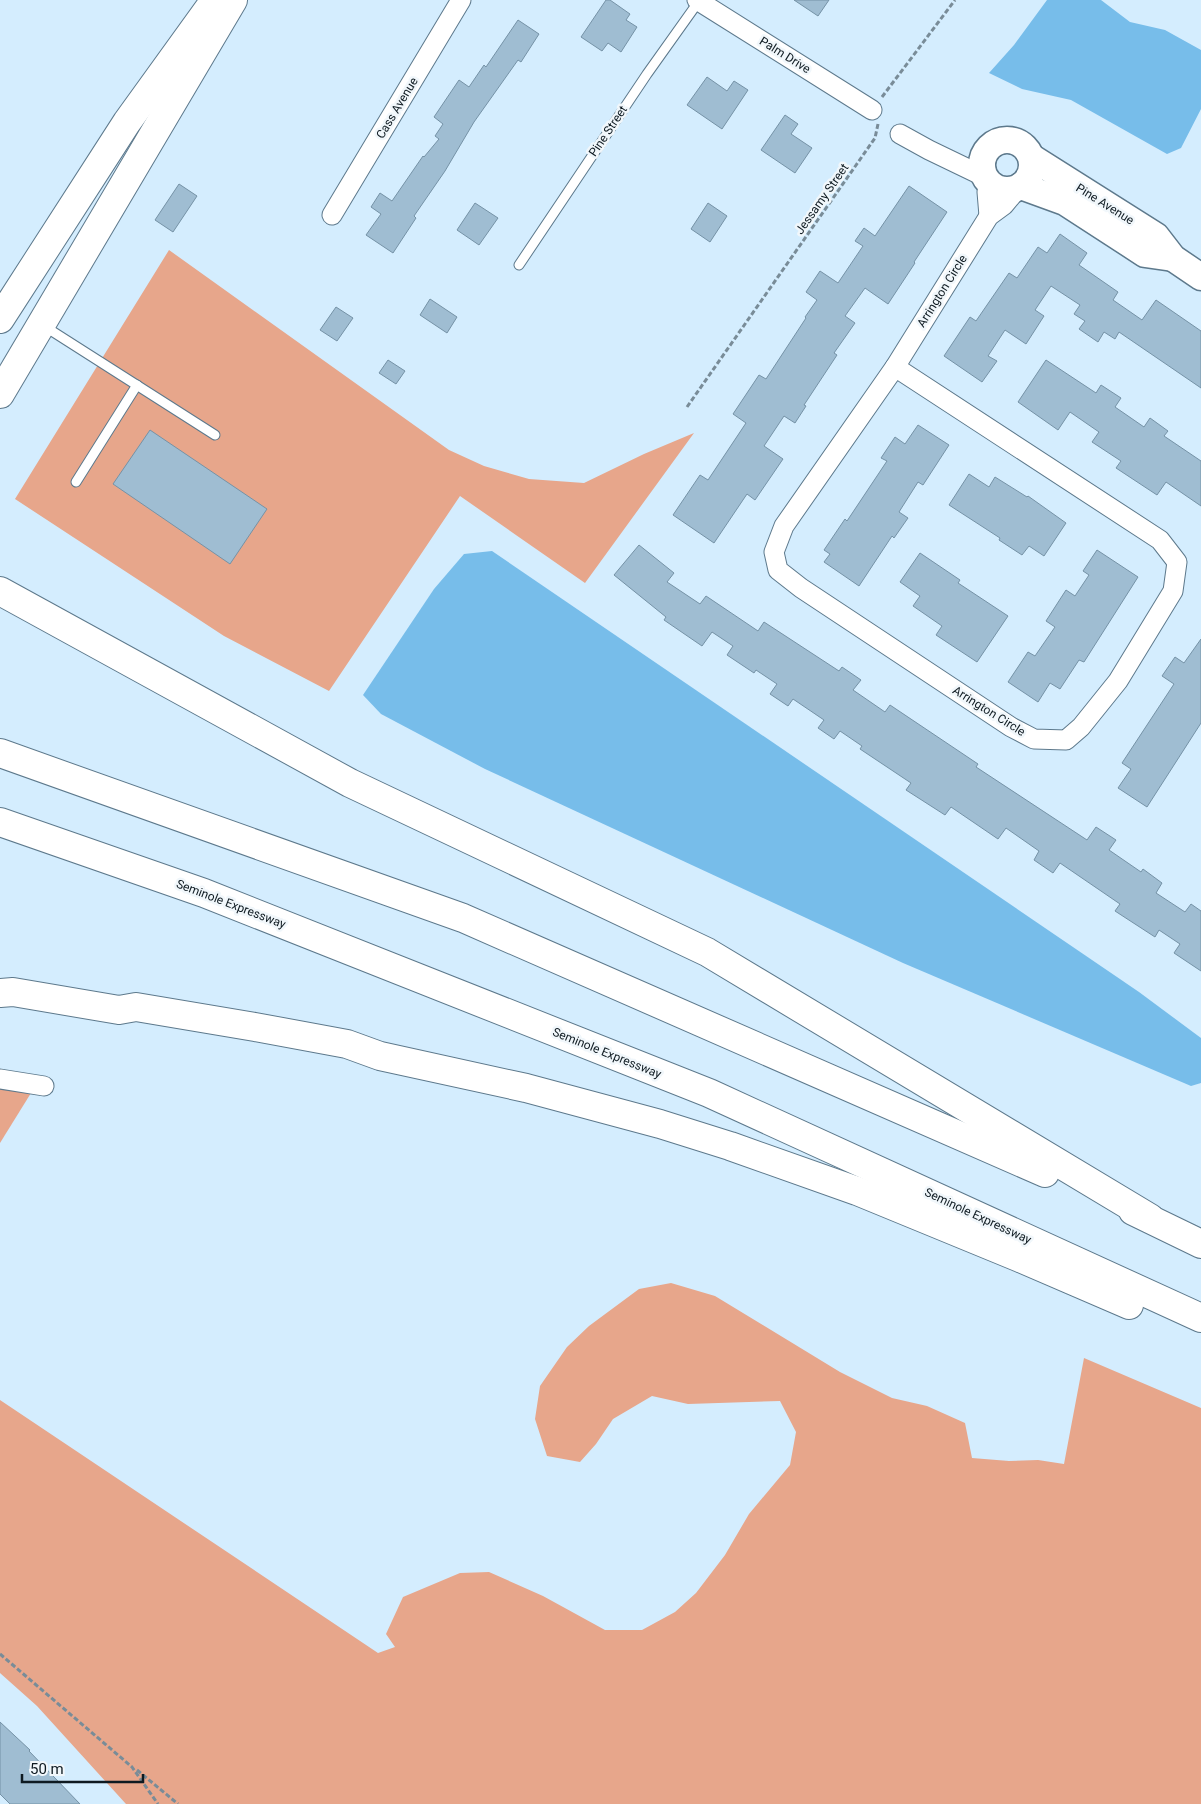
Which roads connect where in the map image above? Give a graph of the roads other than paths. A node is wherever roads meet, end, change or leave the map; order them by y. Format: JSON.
{"nodes":[{"id":1,"x":216,"y":0,"type":"edge"},
{"id":2,"x":232,"y":0,"type":"edge"},
{"id":3,"x":461,"y":0,"type":"edge"},
{"id":4,"x":699,"y":0,"type":"edge"},
{"id":5,"x":872,"y":110,"type":"road end"},
{"id":6,"x":900,"y":134,"type":"dead end"},
{"id":7,"x":1031,"y":156,"type":"junction"},
{"id":8,"x":987,"y":180,"type":"junction"},
{"id":9,"x":1020,"y":187,"type":"junction"},
{"id":10,"x":332,"y":215,"type":"dead end"},
{"id":11,"x":989,"y":216,"type":"junction"},
{"id":12,"x":1173,"y":258,"type":"junction"},
{"id":13,"x":519,"y":264,"type":"dead end"},
{"id":14,"x":1201,"y":277,"type":"edge"},
{"id":15,"x":0,"y":318,"type":"edge"},
{"id":16,"x":42,"y":324,"type":"junction"},
{"id":17,"x":895,"y":367,"type":"junction"},
{"id":18,"x":137,"y":385,"type":"junction"},
{"id":19,"x":0,"y":394,"type":"edge"},
{"id":20,"x":216,"y":435,"type":"dead end"},
{"id":21,"x":76,"y":482,"type":"dead end"},
{"id":22,"x":0,"y":591,"type":"edge"},
{"id":23,"x":0,"y":753,"type":"edge"},
{"id":24,"x":0,"y":822,"type":"edge"},
{"id":25,"x":4,"y":990,"type":"edge"},
{"id":26,"x":0,"y":1079,"type":"edge"},
{"id":27,"x":44,"y":1086,"type":"dead end"},
{"id":28,"x":1150,"y":1218,"type":"junction"},
{"id":29,"x":1201,"y":1244,"type":"edge"},
{"id":30,"x":1201,"y":1318,"type":"edge"},
{"id":31,"x":1201,"y":1338,"type":"edge"}],
"edges":[{"from":1,"to":15,"type":"main road"},
{"from":2,"to":16,"type":"main road"},
{"from":3,"to":10,"type":"street","name":"Cass Avenue"},
{"from":4,"to":5,"type":"street","name":"Palm Drive"},
{"from":4,"to":13,"type":"lane","name":"Pine Street"},
{"from":6,"to":8,"type":"street","name":"Pine Avenue"},
{"from":7,"to":8,"type":"street","name":"Pine Avenue"},
{"from":7,"to":9,"type":"street"},
{"from":7,"to":12,"type":"street","name":"Pine Avenue"},
{"from":8,"to":9,"type":"street","name":"Pine Avenue"},
{"from":8,"to":11,"type":"street"},
{"from":9,"to":11,"type":"street","name":"Arrington Circle"},
{"from":9,"to":12,"type":"street","name":"Pine Avenue"},
{"from":11,"to":17,"type":"street","name":"Arrington Circle"},
{"from":12,"to":14,"type":"street","name":"Pine Avenue"},
{"from":16,"to":18,"type":"lane"},
{"from":16,"to":19,"type":"main road"},
{"from":17,"to":17,"type":"street","name":"Arrington Circle"},
{"from":18,"to":20,"type":"lane"},
{"from":18,"to":21,"type":"lane"},
{"from":22,"to":28,"type":"main road"},
{"from":23,"to":28,"type":"main road"},
{"from":24,"to":30,"type":"main road","name":"Seminole Expressway"},
{"from":25,"to":31,"type":"main road"},
{"from":26,"to":27,"type":"street"},
{"from":28,"to":29,"type":"main road"}]}
